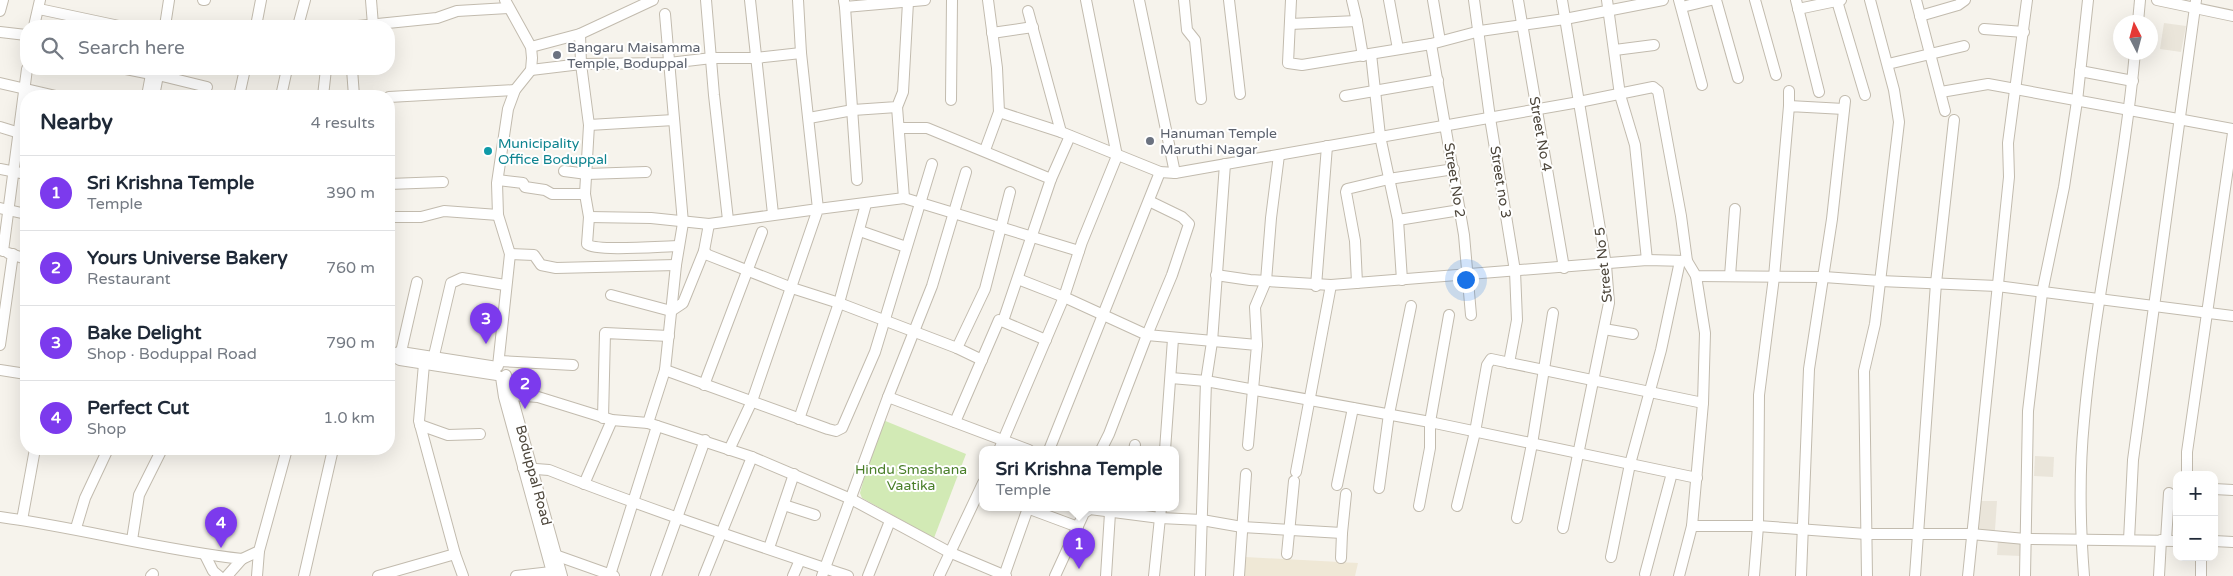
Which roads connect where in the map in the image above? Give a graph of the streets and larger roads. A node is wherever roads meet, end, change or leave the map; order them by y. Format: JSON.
{"nodes":[{"id":1,"x":3,"y":0,"type":"edge"},
{"id":2,"x":162,"y":0,"type":"edge"},
{"id":3,"x":168,"y":0,"type":"edge"},
{"id":4,"x":261,"y":0,"type":"edge"},
{"id":5,"x":305,"y":0,"type":"edge"},
{"id":6,"x":371,"y":0,"type":"edge"},
{"id":7,"x":653,"y":0,"type":"edge"},
{"id":8,"x":706,"y":0,"type":"edge"},
{"id":9,"x":750,"y":0,"type":"edge"},
{"id":10,"x":798,"y":0,"type":"edge"},
{"id":11,"x":924,"y":0,"type":"edge"},
{"id":12,"x":952,"y":0,"type":"edge"},
{"id":13,"x":988,"y":0,"type":"edge"},
{"id":14,"x":1086,"y":0,"type":"edge"},
{"id":15,"x":1139,"y":0,"type":"edge"},
{"id":16,"x":1184,"y":0,"type":"edge"},
{"id":17,"x":1229,"y":0,"type":"edge"},
{"id":18,"x":1291,"y":0,"type":"edge"},
{"id":19,"x":1352,"y":0,"type":"edge"},
{"id":20,"x":1389,"y":0,"type":"edge"},
{"id":21,"x":1433,"y":0,"type":"edge"},
{"id":22,"x":1474,"y":0,"type":"edge"},
{"id":23,"x":1518,"y":0,"type":"edge"},
{"id":24,"x":1562,"y":0,"type":"edge"},
{"id":25,"x":1607,"y":0,"type":"edge"},
{"id":26,"x":1663,"y":0,"type":"edge"},
{"id":27,"x":1711,"y":0,"type":"edge"},
{"id":28,"x":1716,"y":0,"type":"edge"},
{"id":29,"x":1755,"y":0,"type":"edge"},
{"id":30,"x":1839,"y":0,"type":"edge"},
{"id":31,"x":1870,"y":0,"type":"edge"},
{"id":32,"x":1916,"y":0,"type":"edge"},
{"id":33,"x":1966,"y":0,"type":"edge"},
{"id":34,"x":2027,"y":0,"type":"edge"},
{"id":35,"x":2088,"y":0,"type":"edge"},
{"id":36,"x":2140,"y":0,"type":"edge"},
{"id":37,"x":2157,"y":0,"type":"edge"},
{"id":38,"x":908,"y":2,"type":"junction"},
{"id":39,"x":1681,"y":3,"type":"edge"},
{"id":40,"x":39,"y":4,"type":"edge"},
{"id":41,"x":506,"y":4,"type":"edge"},
{"id":42,"x":844,"y":4,"type":"edge"},
{"id":43,"x":1797,"y":4,"type":"edge"},
{"id":44,"x":2195,"y":4,"type":"edge"},
{"id":45,"x":0,"y":11,"type":"edge"},
{"id":46,"x":1028,"y":11,"type":"dead end"},
{"id":47,"x":1608,"y":11,"type":"junction"},
{"id":48,"x":665,"y":14,"type":"dead end"},
{"id":49,"x":2139,"y":15,"type":"edge"},
{"id":50,"x":1920,"y":16,"type":"junction"},
{"id":51,"x":2233,"y":16,"type":"edge"},
{"id":52,"x":1565,"y":19,"type":"junction"},
{"id":53,"x":35,"y":20,"type":"edge"},
{"id":54,"x":96,"y":20,"type":"edge"},
{"id":55,"x":159,"y":20,"type":"edge"},
{"id":56,"x":166,"y":20,"type":"edge"},
{"id":57,"x":257,"y":20,"type":"edge"},
{"id":58,"x":300,"y":20,"type":"edge"},
{"id":59,"x":373,"y":20,"type":"edge"},
{"id":60,"x":1357,"y":21,"type":"junction"},
{"id":61,"x":395,"y":22,"type":"edge"},
{"id":62,"x":1290,"y":24,"type":"junction"},
{"id":63,"x":1523,"y":26,"type":"junction"},
{"id":64,"x":1033,"y":27,"type":"junction"},
{"id":65,"x":1984,"y":29,"type":"dead end"},
{"id":66,"x":0,"y":32,"type":"edge"},
{"id":67,"x":1480,"y":32,"type":"junction"},
{"id":68,"x":2024,"y":32,"type":"junction"},
{"id":69,"x":992,"y":33,"type":"junction"},
{"id":70,"x":20,"y":34,"type":"edge"},
{"id":71,"x":580,"y":34,"type":"junction"},
{"id":72,"x":1436,"y":42,"type":"junction"},
{"id":73,"x":1654,"y":44,"type":"dead end"},
{"id":74,"x":1964,"y":46,"type":"dead end"},
{"id":75,"x":531,"y":47,"type":"junction"},
{"id":76,"x":1398,"y":49,"type":"junction"},
{"id":77,"x":1615,"y":50,"type":"junction"},
{"id":78,"x":801,"y":53,"type":"junction"},
{"id":79,"x":1931,"y":54,"type":"junction"},
{"id":80,"x":1367,"y":55,"type":"junction"},
{"id":81,"x":712,"y":58,"type":"junction"},
{"id":82,"x":756,"y":58,"type":"junction"},
{"id":83,"x":2134,"y":60,"type":"edge"},
{"id":84,"x":669,"y":63,"type":"junction"},
{"id":85,"x":581,"y":64,"type":"junction"},
{"id":86,"x":1888,"y":64,"type":"junction"},
{"id":87,"x":531,"y":70,"type":"junction"},
{"id":88,"x":2080,"y":71,"type":"junction"},
{"id":89,"x":26,"y":75,"type":"edge"},
{"id":90,"x":154,"y":75,"type":"edge"},
{"id":91,"x":155,"y":75,"type":"edge"},
{"id":92,"x":165,"y":75,"type":"edge"},
{"id":93,"x":243,"y":75,"type":"edge"},
{"id":94,"x":286,"y":75,"type":"edge"},
{"id":95,"x":325,"y":75,"type":"edge"},
{"id":96,"x":352,"y":75,"type":"edge"},
{"id":97,"x":1776,"y":75,"type":"dead end"},
{"id":98,"x":1738,"y":78,"type":"dead end"},
{"id":99,"x":1438,"y":80,"type":"junction"},
{"id":100,"x":2133,"y":81,"type":"junction"},
{"id":101,"x":0,"y":83,"type":"edge"},
{"id":102,"x":1702,"y":85,"type":"dead end"},
{"id":103,"x":207,"y":87,"type":"dead end"},
{"id":104,"x":2016,"y":88,"type":"junction"},
{"id":105,"x":24,"y":89,"type":"junction"},
{"id":106,"x":29,"y":90,"type":"edge"},
{"id":107,"x":149,"y":90,"type":"edge"},
{"id":108,"x":154,"y":90,"type":"edge"},
{"id":109,"x":240,"y":90,"type":"edge"},
{"id":110,"x":282,"y":90,"type":"edge"},
{"id":111,"x":324,"y":90,"type":"edge"},
{"id":112,"x":354,"y":90,"type":"edge"},
{"id":113,"x":514,"y":90,"type":"junction"},
{"id":114,"x":1789,"y":91,"type":"dead end"},
{"id":115,"x":1375,"y":92,"type":"junction"},
{"id":116,"x":1820,"y":92,"type":"dead end"},
{"id":117,"x":1941,"y":92,"type":"junction"},
{"id":118,"x":1240,"y":94,"type":"dead end"},
{"id":119,"x":1620,"y":95,"type":"junction"},
{"id":120,"x":1864,"y":95,"type":"dead end"},
{"id":121,"x":1345,"y":96,"type":"dead end"},
{"id":122,"x":395,"y":97,"type":"edge"},
{"id":123,"x":1201,"y":99,"type":"dead end"},
{"id":124,"x":951,"y":100,"type":"dead end"},
{"id":125,"x":2077,"y":101,"type":"junction"},
{"id":126,"x":1579,"y":102,"type":"junction"},
{"id":127,"x":1789,"y":106,"type":"junction"},
{"id":128,"x":897,"y":107,"type":"junction"},
{"id":129,"x":1536,"y":109,"type":"junction"},
{"id":130,"x":853,"y":110,"type":"junction"},
{"id":131,"x":2130,"y":110,"type":"junction"},
{"id":132,"x":1945,"y":111,"type":"dead end"},
{"id":133,"x":999,"y":112,"type":"junction"},
{"id":134,"x":809,"y":118,"type":"junction"},
{"id":135,"x":1490,"y":118,"type":"junction"},
{"id":136,"x":2179,"y":119,"type":"junction"},
{"id":137,"x":674,"y":120,"type":"junction"},
{"id":138,"x":1954,"y":120,"type":"dead end"},
{"id":139,"x":1446,"y":125,"type":"junction"},
{"id":140,"x":589,"y":126,"type":"junction"},
{"id":141,"x":0,"y":128,"type":"edge"},
{"id":142,"x":899,"y":128,"type":"junction"},
{"id":143,"x":2233,"y":129,"type":"edge"},
{"id":144,"x":20,"y":133,"type":"edge"},
{"id":145,"x":2233,"y":133,"type":"edge"},
{"id":146,"x":1065,"y":134,"type":"junction"},
{"id":147,"x":1380,"y":136,"type":"junction"},
{"id":148,"x":20,"y":142,"type":"edge"},
{"id":149,"x":1327,"y":146,"type":"junction"},
{"id":150,"x":984,"y":150,"type":"junction"},
{"id":151,"x":1279,"y":155,"type":"junction"},
{"id":152,"x":1117,"y":156,"type":"junction"},
{"id":153,"x":932,"y":164,"type":"dead end"},
{"id":154,"x":1225,"y":164,"type":"junction"},
{"id":155,"x":0,"y":168,"type":"edge"},
{"id":156,"x":1454,"y":169,"type":"junction"},
{"id":157,"x":564,"y":171,"type":"dead end"},
{"id":158,"x":13,"y":172,"type":"junction"},
{"id":159,"x":646,"y":172,"type":"dead end"},
{"id":160,"x":966,"y":172,"type":"dead end"},
{"id":161,"x":1160,"y":172,"type":"junction"},
{"id":162,"x":20,"y":173,"type":"edge"},
{"id":163,"x":1175,"y":173,"type":"junction"},
{"id":164,"x":587,"y":174,"type":"junction"},
{"id":165,"x":1051,"y":179,"type":"junction"},
{"id":166,"x":1389,"y":179,"type":"junction"},
{"id":167,"x":498,"y":180,"type":"junction"},
{"id":168,"x":857,"y":180,"type":"dead end"},
{"id":169,"x":443,"y":182,"type":"dead end"},
{"id":170,"x":395,"y":184,"type":"edge"},
{"id":171,"x":1010,"y":192,"type":"dead end"},
{"id":172,"x":585,"y":194,"type":"junction"},
{"id":173,"x":904,"y":198,"type":"junction"},
{"id":174,"x":1149,"y":200,"type":"junction"},
{"id":175,"x":919,"y":203,"type":"junction"},
{"id":176,"x":866,"y":204,"type":"junction"},
{"id":177,"x":4,"y":209,"type":"edge"},
{"id":178,"x":818,"y":209,"type":"junction"},
{"id":179,"x":1460,"y":210,"type":"junction"},
{"id":180,"x":1735,"y":210,"type":"dead end"},
{"id":181,"x":20,"y":213,"type":"edge"},
{"id":182,"x":954,"y":213,"type":"junction"},
{"id":183,"x":773,"y":214,"type":"junction"},
{"id":184,"x":498,"y":215,"type":"junction"},
{"id":185,"x":395,"y":217,"type":"edge"},
{"id":186,"x":589,"y":217,"type":"junction"},
{"id":187,"x":728,"y":220,"type":"junction"},
{"id":188,"x":1398,"y":220,"type":"junction"},
{"id":189,"x":683,"y":222,"type":"junction"},
{"id":190,"x":709,"y":224,"type":"junction"},
{"id":191,"x":1002,"y":227,"type":"junction"},
{"id":192,"x":860,"y":231,"type":"junction"},
{"id":193,"x":762,"y":232,"type":"dead end"},
{"id":194,"x":1031,"y":236,"type":"junction"},
{"id":195,"x":679,"y":246,"type":"junction"},
{"id":196,"x":906,"y":247,"type":"junction"},
{"id":197,"x":704,"y":251,"type":"junction"},
{"id":198,"x":1079,"y":251,"type":"junction"},
{"id":199,"x":5,"y":252,"type":"edge"},
{"id":200,"x":510,"y":254,"type":"junction"},
{"id":201,"x":20,"y":257,"type":"edge"},
{"id":202,"x":1647,"y":260,"type":"junction"},
{"id":203,"x":1684,"y":261,"type":"junction"},
{"id":204,"x":676,"y":265,"type":"junction"},
{"id":205,"x":1606,"y":265,"type":"junction"},
{"id":206,"x":1564,"y":268,"type":"junction"},
{"id":207,"x":747,"y":271,"type":"junction"},
{"id":208,"x":1515,"y":271,"type":"junction"},
{"id":209,"x":1216,"y":275,"type":"junction"},
{"id":210,"x":1469,"y":275,"type":"junction"},
{"id":211,"x":1696,"y":276,"type":"junction"},
{"id":212,"x":1730,"y":276,"type":"junction"},
{"id":213,"x":1774,"y":277,"type":"junction"},
{"id":214,"x":1824,"y":277,"type":"junction"},
{"id":215,"x":1018,"y":279,"type":"junction"},
{"id":216,"x":1402,"y":280,"type":"junction"},
{"id":217,"x":1266,"y":281,"type":"junction"},
{"id":218,"x":1880,"y":281,"type":"junction"},
{"id":219,"x":417,"y":282,"type":"dead end"},
{"id":220,"x":1357,"y":283,"type":"junction"},
{"id":221,"x":1936,"y":283,"type":"junction"},
{"id":222,"x":505,"y":285,"type":"junction"},
{"id":223,"x":1330,"y":285,"type":"junction"},
{"id":224,"x":1316,"y":286,"type":"junction"},
{"id":225,"x":1998,"y":286,"type":"junction"},
{"id":226,"x":792,"y":288,"type":"junction"},
{"id":227,"x":2042,"y":292,"type":"junction"},
{"id":228,"x":610,"y":295,"type":"dead end"},
{"id":229,"x":1064,"y":297,"type":"junction"},
{"id":230,"x":2101,"y":300,"type":"junction"},
{"id":231,"x":839,"y":302,"type":"junction"},
{"id":232,"x":1411,"y":306,"type":"dead end"},
{"id":233,"x":2154,"y":307,"type":"junction"},
{"id":234,"x":672,"y":311,"type":"junction"},
{"id":235,"x":1104,"y":314,"type":"junction"},
{"id":236,"x":1553,"y":314,"type":"dead end"},
{"id":237,"x":2208,"y":314,"type":"junction"},
{"id":238,"x":1471,"y":315,"type":"dead end"},
{"id":239,"x":2,"y":316,"type":"edge"},
{"id":240,"x":1449,"y":316,"type":"dead end"},
{"id":241,"x":2233,"y":316,"type":"edge"},
{"id":242,"x":885,"y":320,"type":"junction"},
{"id":243,"x":1003,"y":321,"type":"junction"},
{"id":244,"x":1604,"y":329,"type":"junction"},
{"id":245,"x":914,"y":332,"type":"junction"},
{"id":246,"x":1633,"y":334,"type":"dead end"},
{"id":247,"x":1147,"y":335,"type":"junction"},
{"id":248,"x":669,"y":336,"type":"junction"},
{"id":249,"x":1173,"y":339,"type":"junction"},
{"id":250,"x":1046,"y":340,"type":"junction"},
{"id":251,"x":1212,"y":342,"type":"junction"},
{"id":252,"x":0,"y":345,"type":"edge"},
{"id":253,"x":1257,"y":346,"type":"junction"},
{"id":254,"x":957,"y":348,"type":"junction"},
{"id":255,"x":401,"y":352,"type":"junction"},
{"id":256,"x":395,"y":353,"type":"edge"},
{"id":257,"x":395,"y":357,"type":"edge"},
{"id":258,"x":982,"y":360,"type":"junction"},
{"id":259,"x":430,"y":362,"type":"junction"},
{"id":260,"x":1510,"y":364,"type":"junction"},
{"id":261,"x":573,"y":365,"type":"dead end"},
{"id":262,"x":0,"y":370,"type":"edge"},
{"id":263,"x":500,"y":370,"type":"junction"},
{"id":264,"x":664,"y":370,"type":"junction"},
{"id":265,"x":1543,"y":370,"type":"junction"},
{"id":266,"x":20,"y":373,"type":"edge"},
{"id":267,"x":1171,"y":378,"type":"junction"},
{"id":268,"x":1206,"y":381,"type":"junction"},
{"id":269,"x":1593,"y":381,"type":"junction"},
{"id":270,"x":704,"y":385,"type":"junction"},
{"id":271,"x":1253,"y":390,"type":"junction"},
{"id":272,"x":1650,"y":391,"type":"junction"},
{"id":273,"x":513,"y":395,"type":"junction"},
{"id":274,"x":888,"y":397,"type":"junction"},
{"id":275,"x":1309,"y":398,"type":"junction"},
{"id":276,"x":752,"y":401,"type":"junction"},
{"id":277,"x":1703,"y":403,"type":"junction"},
{"id":278,"x":1353,"y":408,"type":"junction"},
{"id":279,"x":1389,"y":414,"type":"junction"},
{"id":280,"x":607,"y":419,"type":"junction"},
{"id":281,"x":799,"y":419,"type":"junction"},
{"id":282,"x":955,"y":422,"type":"junction"},
{"id":283,"x":1430,"y":422,"type":"junction"},
{"id":284,"x":653,"y":424,"type":"junction"},
{"id":285,"x":420,"y":425,"type":"junction"},
{"id":286,"x":1476,"y":432,"type":"junction"},
{"id":287,"x":480,"y":434,"type":"dead end"},
{"id":288,"x":1004,"y":439,"type":"junction"},
{"id":289,"x":705,"y":440,"type":"junction"},
{"id":290,"x":1532,"y":444,"type":"junction"},
{"id":291,"x":1248,"y":445,"type":"dead end"},
{"id":292,"x":1001,"y":446,"type":"edge"},
{"id":293,"x":1020,"y":446,"type":"edge"},
{"id":294,"x":1051,"y":446,"type":"edge"},
{"id":295,"x":1103,"y":446,"type":"edge"},
{"id":296,"x":1165,"y":446,"type":"edge"},
{"id":297,"x":729,"y":450,"type":"junction"},
{"id":298,"x":1579,"y":454,"type":"junction"},
{"id":299,"x":34,"y":455,"type":"edge"},
{"id":300,"x":105,"y":455,"type":"edge"},
{"id":301,"x":159,"y":455,"type":"edge"},
{"id":302,"x":285,"y":455,"type":"edge"},
{"id":303,"x":332,"y":455,"type":"edge"},
{"id":304,"x":752,"y":457,"type":"junction"},
{"id":305,"x":1630,"y":464,"type":"junction"},
{"id":306,"x":528,"y":468,"type":"junction"},
{"id":307,"x":2187,"y":471,"type":"edge"},
{"id":308,"x":1672,"y":473,"type":"junction"},
{"id":309,"x":794,"y":474,"type":"junction"},
{"id":310,"x":1246,"y":474,"type":"dead end"},
{"id":311,"x":1696,"y":478,"type":"junction"},
{"id":312,"x":584,"y":484,"type":"junction"},
{"id":313,"x":1337,"y":485,"type":"dead end"},
{"id":314,"x":1380,"y":488,"type":"dead end"},
{"id":315,"x":2218,"y":490,"type":"edge"},
{"id":316,"x":2233,"y":490,"type":"edge"},
{"id":317,"x":979,"y":491,"type":"edge"},
{"id":318,"x":2169,"y":493,"type":"dead end"},
{"id":319,"x":1346,"y":494,"type":"dead end"},
{"id":320,"x":851,"y":499,"type":"junction"},
{"id":321,"x":634,"y":503,"type":"junction"},
{"id":322,"x":784,"y":505,"type":"junction"},
{"id":323,"x":1419,"y":506,"type":"dead end"},
{"id":324,"x":1457,"y":506,"type":"dead end"},
{"id":325,"x":1027,"y":511,"type":"edge"},
{"id":326,"x":1036,"y":511,"type":"edge"},
{"id":327,"x":1088,"y":511,"type":"edge"},
{"id":328,"x":1100,"y":511,"type":"edge"},
{"id":329,"x":1132,"y":511,"type":"edge"},
{"id":330,"x":1110,"y":513,"type":"junction"},
{"id":331,"x":1160,"y":513,"type":"edge"},
{"id":332,"x":815,"y":515,"type":"dead end"},
{"id":333,"x":0,"y":516,"type":"edge"},
{"id":334,"x":677,"y":517,"type":"junction"},
{"id":335,"x":1517,"y":518,"type":"dead end"},
{"id":336,"x":22,"y":520,"type":"junction"},
{"id":337,"x":890,"y":520,"type":"junction"},
{"id":338,"x":1202,"y":520,"type":"junction"},
{"id":339,"x":1692,"y":526,"type":"junction"},
{"id":340,"x":1758,"y":526,"type":"junction"},
{"id":341,"x":1078,"y":527,"type":"junction"},
{"id":342,"x":1242,"y":527,"type":"junction"},
{"id":343,"x":76,"y":528,"type":"junction"},
{"id":344,"x":1563,"y":528,"type":"dead end"},
{"id":345,"x":1804,"y":528,"type":"junction"},
{"id":346,"x":1290,"y":530,"type":"junction"},
{"id":347,"x":1342,"y":533,"type":"junction"},
{"id":348,"x":722,"y":534,"type":"junction"},
{"id":349,"x":1866,"y":534,"type":"junction"},
{"id":350,"x":1971,"y":534,"type":"junction"},
{"id":351,"x":1917,"y":535,"type":"junction"},
{"id":352,"x":2025,"y":539,"type":"junction"},
{"id":353,"x":2081,"y":539,"type":"junction"},
{"id":354,"x":132,"y":540,"type":"junction"},
{"id":355,"x":2129,"y":540,"type":"junction"},
{"id":356,"x":2163,"y":540,"type":"junction"},
{"id":357,"x":2173,"y":540,"type":"edge"},
{"id":358,"x":2218,"y":541,"type":"edge"},
{"id":359,"x":2233,"y":542,"type":"edge"},
{"id":360,"x":769,"y":548,"type":"junction"},
{"id":361,"x":259,"y":551,"type":"junction"},
{"id":362,"x":949,"y":552,"type":"junction"},
{"id":363,"x":455,"y":554,"type":"junction"},
{"id":364,"x":1287,"y":554,"type":"dead end"},
{"id":365,"x":205,"y":555,"type":"junction"},
{"id":366,"x":555,"y":555,"type":"junction"},
{"id":367,"x":1610,"y":557,"type":"dead end"},
{"id":368,"x":1341,"y":558,"type":"dead end"},
{"id":369,"x":242,"y":560,"type":"junction"},
{"id":370,"x":800,"y":560,"type":"junction"},
{"id":371,"x":2201,"y":561,"type":"edge"},
{"id":372,"x":823,"y":572,"type":"edge"},
{"id":373,"x":1645,"y":574,"type":"dead end"},
{"id":374,"x":555,"y":575,"type":"edge"},
{"id":375,"x":612,"y":575,"type":"edge"},
{"id":376,"x":219,"y":576,"type":"edge"},
{"id":377,"x":227,"y":576,"type":"edge"},
{"id":378,"x":257,"y":576,"type":"edge"},
{"id":379,"x":304,"y":576,"type":"edge"},
{"id":380,"x":378,"y":576,"type":"edge"},
{"id":381,"x":463,"y":576,"type":"edge"},
{"id":382,"x":516,"y":576,"type":"edge"},
{"id":383,"x":656,"y":576,"type":"edge"},
{"id":384,"x":704,"y":576,"type":"edge"},
{"id":385,"x":793,"y":576,"type":"edge"},
{"id":386,"x":848,"y":576,"type":"edge"},
{"id":387,"x":868,"y":576,"type":"edge"},
{"id":388,"x":939,"y":576,"type":"edge"},
{"id":389,"x":1005,"y":576,"type":"edge"},
{"id":390,"x":1055,"y":576,"type":"edge"},
{"id":391,"x":1106,"y":576,"type":"edge"},
{"id":392,"x":1154,"y":576,"type":"edge"},
{"id":393,"x":1200,"y":576,"type":"edge"},
{"id":394,"x":1239,"y":576,"type":"edge"},
{"id":395,"x":1680,"y":576,"type":"edge"},
{"id":396,"x":1754,"y":576,"type":"edge"},
{"id":397,"x":1801,"y":576,"type":"edge"},
{"id":398,"x":1867,"y":576,"type":"edge"},
{"id":399,"x":1915,"y":576,"type":"edge"},
{"id":400,"x":1968,"y":576,"type":"edge"},
{"id":401,"x":2025,"y":576,"type":"edge"},
{"id":402,"x":2084,"y":576,"type":"edge"},
{"id":403,"x":2159,"y":576,"type":"edge"},
{"id":404,"x":2201,"y":576,"type":"edge"}],
"edges":[{"from":1,"to":45,"type":"street"},
{"from":2,"to":55,"type":"street"},
{"from":3,"to":56,"type":"street"},
{"from":4,"to":57,"type":"street"},
{"from":5,"to":58,"type":"street"},
{"from":6,"to":59,"type":"street"},
{"from":7,"to":71,"type":"street"},
{"from":8,"to":81,"type":"street"},
{"from":9,"to":82,"type":"street"},
{"from":10,"to":78,"type":"street"},
{"from":11,"to":38,"type":"street"},
{"from":12,"to":124,"type":"street"},
{"from":13,"to":69,"type":"street"},
{"from":14,"to":152,"type":"street"},
{"from":15,"to":163,"type":"street"},
{"from":16,"to":123,"type":"street"},
{"from":17,"to":118,"type":"street"},
{"from":18,"to":62,"type":"street"},
{"from":19,"to":60,"type":"street"},
{"from":20,"to":76,"type":"street"},
{"from":21,"to":72,"type":"street"},
{"from":22,"to":67,"type":"street","name":"Street no 3"},
{"from":23,"to":63,"type":"street","name":"Street No 4"},
{"from":24,"to":52,"type":"street","name":"Street No 5"},
{"from":25,"to":47,"type":"street"},
{"from":26,"to":47,"type":"street"},
{"from":27,"to":39,"type":"street"},
{"from":28,"to":98,"type":"street"},
{"from":29,"to":97,"type":"street"},
{"from":30,"to":43,"type":"street"},
{"from":30,"to":120,"type":"street"},
{"from":31,"to":86,"type":"street"},
{"from":32,"to":50,"type":"street"},
{"from":33,"to":50,"type":"street"},
{"from":34,"to":68,"type":"street"},
{"from":35,"to":88,"type":"street"},
{"from":36,"to":49,"type":"street"},
{"from":37,"to":44,"type":"street"},
{"from":38,"to":42,"type":"street"},
{"from":38,"to":128,"type":"street"},
{"from":39,"to":102,"type":"street"},
{"from":40,"to":53,"type":"street"},
{"from":40,"to":54,"type":"street"},
{"from":41,"to":61,"type":"street"},
{"from":41,"to":75,"type":"street"},
{"from":42,"to":130,"type":"street"},
{"from":43,"to":116,"type":"street"},
{"from":44,"to":51,"type":"street"},
{"from":44,"to":136,"type":"street"},
{"from":46,"to":64,"type":"street"},
{"from":47,"to":52,"type":"street"},
{"from":47,"to":77,"type":"street"},
{"from":48,"to":84,"type":"street"},
{"from":50,"to":79,"type":"street"},
{"from":52,"to":63,"type":"street"},
{"from":52,"to":126,"type":"street","name":"Street No 5"},
{"from":60,"to":62,"type":"street"},
{"from":60,"to":80,"type":"street"},
{"from":62,"to":80,"type":"street"},
{"from":63,"to":67,"type":"street"},
{"from":63,"to":129,"type":"street","name":"Street No 4"},
{"from":64,"to":69,"type":"street"},
{"from":64,"to":146,"type":"street"},
{"from":65,"to":68,"type":"street"},
{"from":66,"to":70,"type":"street"},
{"from":67,"to":72,"type":"street"},
{"from":67,"to":135,"type":"street","name":"Street no 3"},
{"from":68,"to":104,"type":"street"},
{"from":69,"to":133,"type":"street"},
{"from":71,"to":75,"type":"street"},
{"from":71,"to":85,"type":"street"},
{"from":72,"to":76,"type":"street"},
{"from":72,"to":99,"type":"street","name":"Street No 2"},
{"from":73,"to":77,"type":"street"},
{"from":74,"to":79,"type":"street"},
{"from":75,"to":87,"type":"street"},
{"from":76,"to":80,"type":"street"},
{"from":77,"to":119,"type":"street"},
{"from":78,"to":82,"type":"street"},
{"from":78,"to":134,"type":"street"},
{"from":79,"to":86,"type":"street"},
{"from":79,"to":117,"type":"street"},
{"from":80,"to":115,"type":"street"},
{"from":81,"to":82,"type":"street"},
{"from":81,"to":84,"type":"street"},
{"from":81,"to":187,"type":"street"},
{"from":82,"to":183,"type":"street"},
{"from":83,"to":100,"type":"street"},
{"from":84,"to":85,"type":"street"},
{"from":84,"to":137,"type":"street"},
{"from":85,"to":87,"type":"street"},
{"from":85,"to":140,"type":"street"},
{"from":86,"to":218,"type":"street"},
{"from":87,"to":113,"type":"street","name":"Boduppal Road"},
{"from":88,"to":100,"type":"street"},
{"from":88,"to":125,"type":"street"},
{"from":89,"to":105,"type":"street"},
{"from":90,"to":107,"type":"street"},
{"from":91,"to":108,"type":"street"},
{"from":92,"to":103,"type":"street"},
{"from":93,"to":109,"type":"street"},
{"from":94,"to":110,"type":"street"},
{"from":95,"to":111,"type":"street"},
{"from":96,"to":112,"type":"street"},
{"from":99,"to":115,"type":"street"},
{"from":99,"to":139,"type":"street","name":"Street No 2"},
{"from":100,"to":131,"type":"street"},
{"from":101,"to":105,"type":"street"},
{"from":104,"to":117,"type":"street"},
{"from":104,"to":125,"type":"street"},
{"from":104,"to":225,"type":"street"},
{"from":105,"to":106,"type":"street"},
{"from":113,"to":122,"type":"street"},
{"from":113,"to":167,"type":"street","name":"Boduppal Road"},
{"from":114,"to":127,"type":"street"},
{"from":115,"to":121,"type":"street"},
{"from":115,"to":147,"type":"street"},
{"from":117,"to":132,"type":"street"},
{"from":119,"to":126,"type":"street"},
{"from":119,"to":202,"type":"street"},
{"from":119,"to":203,"type":"street"},
{"from":125,"to":131,"type":"street"},
{"from":125,"to":227,"type":"street"},
{"from":126,"to":129,"type":"street"},
{"from":126,"to":205,"type":"street","name":"Street No 5"},
{"from":127,"to":213,"type":"street"},
{"from":127,"to":214,"type":"street"},
{"from":128,"to":130,"type":"street"},
{"from":128,"to":142,"type":"street"},
{"from":129,"to":135,"type":"street"},
{"from":129,"to":206,"type":"street","name":"Street No 4"},
{"from":130,"to":134,"type":"street"},
{"from":130,"to":168,"type":"street"},
{"from":131,"to":136,"type":"street"},
{"from":131,"to":230,"type":"street"},
{"from":133,"to":146,"type":"street"},
{"from":133,"to":150,"type":"street"},
{"from":134,"to":178,"type":"street"},
{"from":135,"to":139,"type":"street"},
{"from":135,"to":208,"type":"street","name":"Street no 3"},
{"from":136,"to":143,"type":"street"},
{"from":136,"to":233,"type":"street"},
{"from":137,"to":140,"type":"street"},
{"from":137,"to":189,"type":"street"},
{"from":138,"to":221,"type":"street"},
{"from":139,"to":147,"type":"street"},
{"from":139,"to":156,"type":"street","name":"Street No 2"},
{"from":140,"to":164,"type":"street"},
{"from":141,"to":144,"type":"street"},
{"from":142,"to":150,"type":"street"},
{"from":142,"to":173,"type":"street"},
{"from":145,"to":237,"type":"street"},
{"from":146,"to":152,"type":"street"},
{"from":146,"to":165,"type":"street"},
{"from":147,"to":149,"type":"street"},
{"from":147,"to":166,"type":"street"},
{"from":148,"to":158,"type":"street"},
{"from":149,"to":151,"type":"street"},
{"from":149,"to":224,"type":"street"},
{"from":150,"to":165,"type":"street"},
{"from":151,"to":154,"type":"street"},
{"from":151,"to":217,"type":"street"},
{"from":152,"to":161,"type":"street"},
{"from":152,"to":198,"type":"street"},
{"from":153,"to":175,"type":"street"},
{"from":154,"to":163,"type":"street"},
{"from":154,"to":209,"type":"street"},
{"from":155,"to":158,"type":"street"},
{"from":156,"to":166,"type":"street"},
{"from":156,"to":179,"type":"street","name":"Street No 2"},
{"from":157,"to":164,"type":"street"},
{"from":158,"to":162,"type":"street"},
{"from":158,"to":177,"type":"street"},
{"from":159,"to":164,"type":"street"},
{"from":160,"to":182,"type":"street"},
{"from":161,"to":163,"type":"street"},
{"from":161,"to":174,"type":"street"},
{"from":164,"to":172,"type":"street"},
{"from":165,"to":194,"type":"street"},
{"from":166,"to":188,"type":"street"},
{"from":166,"to":220,"type":"street"},
{"from":167,"to":172,"type":"street"},
{"from":167,"to":184,"type":"street","name":"Boduppal Road"},
{"from":169,"to":170,"type":"street"},
{"from":171,"to":191,"type":"street"},
{"from":172,"to":186,"type":"street"},
{"from":173,"to":175,"type":"street"},
{"from":173,"to":176,"type":"street"},
{"from":174,"to":235,"type":"street"},
{"from":174,"to":247,"type":"street"},
{"from":175,"to":182,"type":"street"},
{"from":175,"to":196,"type":"street"},
{"from":176,"to":178,"type":"street"},
{"from":176,"to":192,"type":"street"},
{"from":177,"to":181,"type":"street"},
{"from":177,"to":199,"type":"street"},
{"from":178,"to":183,"type":"street"},
{"from":178,"to":226,"type":"street"},
{"from":179,"to":188,"type":"street"},
{"from":179,"to":210,"type":"street","name":"Street No 2"},
{"from":180,"to":212,"type":"street"},
{"from":182,"to":191,"type":"street"},
{"from":182,"to":245,"type":"street"},
{"from":183,"to":187,"type":"street"},
{"from":184,"to":185,"type":"street"},
{"from":184,"to":200,"type":"street","name":"Boduppal Road"},
{"from":186,"to":189,"type":"street"},
{"from":186,"to":195,"type":"street"},
{"from":187,"to":190,"type":"street"},
{"from":188,"to":216,"type":"street"},
{"from":189,"to":190,"type":"street"},
{"from":189,"to":195,"type":"street"},
{"from":190,"to":197,"type":"street"},
{"from":191,"to":194,"type":"street"},
{"from":191,"to":254,"type":"street"},
{"from":192,"to":196,"type":"street"},
{"from":192,"to":231,"type":"street"},
{"from":193,"to":207,"type":"street"},
{"from":194,"to":198,"type":"street"},
{"from":194,"to":215,"type":"street"},
{"from":195,"to":204,"type":"street"},
{"from":196,"to":242,"type":"street"},
{"from":197,"to":207,"type":"street"},
{"from":197,"to":234,"type":"street"},
{"from":198,"to":229,"type":"street"},
{"from":199,"to":201,"type":"street"},
{"from":199,"to":239,"type":"street"},
{"from":200,"to":204,"type":"street"},
{"from":200,"to":222,"type":"street","name":"Boduppal Road"},
{"from":202,"to":203,"type":"street"},
{"from":202,"to":205,"type":"street"},
{"from":203,"to":211,"type":"street"},
{"from":203,"to":272,"type":"street"},
{"from":204,"to":234,"type":"street"},
{"from":205,"to":206,"type":"street"},
{"from":205,"to":244,"type":"street","name":"Street No 5"},
{"from":206,"to":208,"type":"street"},
{"from":207,"to":226,"type":"street"},
{"from":207,"to":270,"type":"street"},
{"from":208,"to":210,"type":"street"},
{"from":208,"to":260,"type":"street","name":"Street no 3"},
{"from":209,"to":217,"type":"street"},
{"from":209,"to":251,"type":"street"},
{"from":210,"to":216,"type":"street"},
{"from":210,"to":238,"type":"street","name":"Street No 2"},
{"from":211,"to":212,"type":"street"},
{"from":211,"to":277,"type":"street"},
{"from":212,"to":213,"type":"street"},
{"from":213,"to":214,"type":"street"},
{"from":213,"to":340,"type":"street"},
{"from":214,"to":218,"type":"street"},
{"from":214,"to":345,"type":"street"},
{"from":215,"to":229,"type":"street"},
{"from":215,"to":243,"type":"street"},
{"from":216,"to":220,"type":"street"},
{"from":217,"to":224,"type":"street"},
{"from":217,"to":253,"type":"street"},
{"from":218,"to":221,"type":"street"},
{"from":218,"to":349,"type":"street"},
{"from":219,"to":255,"type":"street"},
{"from":220,"to":223,"type":"street"},
{"from":221,"to":225,"type":"street"},
{"from":221,"to":351,"type":"street"},
{"from":222,"to":259,"type":"street"},
{"from":222,"to":263,"type":"street","name":"Boduppal Road"},
{"from":223,"to":224,"type":"street"},
{"from":223,"to":275,"type":"street"},
{"from":225,"to":227,"type":"street"},
{"from":225,"to":350,"type":"street"},
{"from":226,"to":231,"type":"street"},
{"from":226,"to":276,"type":"street"},
{"from":227,"to":230,"type":"street"},
{"from":227,"to":352,"type":"street"},
{"from":228,"to":234,"type":"street"},
{"from":229,"to":235,"type":"street"},
{"from":229,"to":250,"type":"street"},
{"from":230,"to":233,"type":"street"},
{"from":230,"to":353,"type":"street"},
{"from":231,"to":242,"type":"street"},
{"from":231,"to":281,"type":"street"},
{"from":232,"to":279,"type":"street"},
{"from":233,"to":237,"type":"street"},
{"from":233,"to":355,"type":"street"},
{"from":234,"to":248,"type":"street"},
{"from":235,"to":247,"type":"street"},
{"from":235,"to":294,"type":"street"},
{"from":236,"to":265,"type":"street"},
{"from":237,"to":241,"type":"street"},
{"from":237,"to":307,"type":"street"},
{"from":239,"to":252,"type":"street"},
{"from":240,"to":283,"type":"street"},
{"from":242,"to":245,"type":"street"},
{"from":242,"to":281,"type":"street"},
{"from":243,"to":250,"type":"street"},
{"from":243,"to":258,"type":"street"},
{"from":244,"to":246,"type":"street"},
{"from":244,"to":269,"type":"street","name":"Street No 5"},
{"from":245,"to":254,"type":"street"},
{"from":245,"to":274,"type":"street"},
{"from":247,"to":249,"type":"street"},
{"from":247,"to":295,"type":"street"},
{"from":248,"to":264,"type":"street"},
{"from":248,"to":280,"type":"street"},
{"from":249,"to":251,"type":"street"},
{"from":249,"to":267,"type":"street"},
{"from":250,"to":288,"type":"street"},
{"from":251,"to":253,"type":"street"},
{"from":251,"to":268,"type":"street"},
{"from":253,"to":271,"type":"street"},
{"from":254,"to":258,"type":"street"},
{"from":255,"to":256,"type":"street"},
{"from":255,"to":259,"type":"street"},
{"from":257,"to":259,"type":"street"},
{"from":258,"to":282,"type":"street"},
{"from":259,"to":263,"type":"street"},
{"from":259,"to":285,"type":"street"},
{"from":260,"to":265,"type":"street"},
{"from":260,"to":286,"type":"street"},
{"from":261,"to":263,"type":"street"},
{"from":262,"to":266,"type":"street"},
{"from":263,"to":273,"type":"street","name":"Boduppal Road"},
{"from":263,"to":306,"type":"street","name":"Boduppal Road"},
{"from":264,"to":270,"type":"street"},
{"from":264,"to":284,"type":"street"},
{"from":265,"to":269,"type":"street"},
{"from":265,"to":290,"type":"street"},
{"from":267,"to":268,"type":"street"},
{"from":267,"to":296,"type":"street"},
{"from":268,"to":271,"type":"street"},
{"from":268,"to":338,"type":"street"},
{"from":269,"to":272,"type":"street"},
{"from":269,"to":298,"type":"street","name":"Street No 5"},
{"from":270,"to":276,"type":"street"},
{"from":271,"to":275,"type":"street"},
{"from":271,"to":291,"type":"street"},
{"from":272,"to":277,"type":"street"},
{"from":272,"to":305,"type":"street"},
{"from":273,"to":280,"type":"street"},
{"from":273,"to":306,"type":"street","name":"Boduppal Road"},
{"from":274,"to":282,"type":"street"},
{"from":274,"to":320,"type":"street"},
{"from":275,"to":278,"type":"street"},
{"from":275,"to":346,"type":"street"},
{"from":276,"to":281,"type":"street"},
{"from":276,"to":297,"type":"street"},
{"from":277,"to":311,"type":"street"},
{"from":278,"to":279,"type":"street"},
{"from":278,"to":313,"type":"street"},
{"from":279,"to":283,"type":"street"},
{"from":279,"to":314,"type":"street"},
{"from":280,"to":284,"type":"street"},
{"from":280,"to":312,"type":"street"},
{"from":282,"to":288,"type":"street"},
{"from":283,"to":286,"type":"street"},
{"from":283,"to":323,"type":"street"},
{"from":284,"to":289,"type":"street"},
{"from":284,"to":321,"type":"street"},
{"from":285,"to":287,"type":"street"},
{"from":285,"to":363,"type":"street"},
{"from":286,"to":290,"type":"street"},
{"from":286,"to":324,"type":"street"},
{"from":288,"to":292,"type":"street"},
{"from":288,"to":293,"type":"street"},
{"from":289,"to":297,"type":"street"},
{"from":289,"to":334,"type":"street"},
{"from":290,"to":298,"type":"street"},
{"from":290,"to":335,"type":"street"},
{"from":297,"to":304,"type":"street"},
{"from":298,"to":305,"type":"street"},
{"from":298,"to":344,"type":"street","name":"Street No 5"},
{"from":299,"to":336,"type":"street"},
{"from":300,"to":343,"type":"street"},
{"from":301,"to":354,"type":"street"},
{"from":302,"to":361,"type":"street"},
{"from":303,"to":379,"type":"street"},
{"from":304,"to":309,"type":"street"},
{"from":304,"to":348,"type":"street"},
{"from":305,"to":308,"type":"street"},
{"from":305,"to":367,"type":"street"},
{"from":306,"to":312,"type":"street"},
{"from":306,"to":366,"type":"street","name":"Boduppal Road"},
{"from":306,"to":374,"type":"street","name":"Boduppal Road"},
{"from":308,"to":311,"type":"street"},
{"from":308,"to":373,"type":"street"},
{"from":309,"to":320,"type":"street"},
{"from":309,"to":322,"type":"street"},
{"from":310,"to":342,"type":"street"},
{"from":311,"to":339,"type":"street"},
{"from":312,"to":321,"type":"street"},
{"from":315,"to":316,"type":"street"},
{"from":317,"to":362,"type":"street"},
{"from":318,"to":356,"type":"street"},
{"from":319,"to":347,"type":"street"},
{"from":320,"to":337,"type":"street"},
{"from":320,"to":372,"type":"street"},
{"from":321,"to":334,"type":"street"},
{"from":321,"to":375,"type":"street"},
{"from":322,"to":332,"type":"street"},
{"from":322,"to":360,"type":"street"},
{"from":325,"to":389,"type":"street"},
{"from":326,"to":341,"type":"street"},
{"from":327,"to":341,"type":"street"},
{"from":328,"to":330,"type":"street"},
{"from":329,"to":330,"type":"street"},
{"from":329,"to":331,"type":"street"},
{"from":330,"to":391,"type":"street"},
{"from":331,"to":338,"type":"street"},
{"from":331,"to":392,"type":"street"},
{"from":333,"to":336,"type":"street"},
{"from":334,"to":348,"type":"street"},
{"from":334,"to":383,"type":"street"},
{"from":336,"to":343,"type":"street"},
{"from":337,"to":362,"type":"street"},
{"from":337,"to":387,"type":"street"},
{"from":338,"to":342,"type":"street"},
{"from":338,"to":393,"type":"street"},
{"from":339,"to":340,"type":"street"},
{"from":339,"to":395,"type":"street"},
{"from":340,"to":345,"type":"street"},
{"from":340,"to":396,"type":"street"},
{"from":341,"to":390,"type":"street"},
{"from":342,"to":346,"type":"street"},
{"from":342,"to":394,"type":"street"},
{"from":343,"to":354,"type":"street"},
{"from":345,"to":349,"type":"street"},
{"from":345,"to":397,"type":"street"},
{"from":346,"to":347,"type":"street"},
{"from":346,"to":364,"type":"street"},
{"from":347,"to":368,"type":"street"},
{"from":348,"to":360,"type":"street"},
{"from":348,"to":384,"type":"street"},
{"from":349,"to":351,"type":"street"},
{"from":349,"to":398,"type":"street"},
{"from":350,"to":351,"type":"street"},
{"from":350,"to":352,"type":"street"},
{"from":350,"to":400,"type":"street"},
{"from":351,"to":399,"type":"street"},
{"from":352,"to":353,"type":"street"},
{"from":352,"to":401,"type":"street"},
{"from":353,"to":355,"type":"street"},
{"from":353,"to":402,"type":"street"},
{"from":354,"to":365,"type":"street"},
{"from":355,"to":356,"type":"street"},
{"from":356,"to":357,"type":"street"},
{"from":356,"to":403,"type":"street"},
{"from":358,"to":359,"type":"street"},
{"from":360,"to":370,"type":"street"},
{"from":361,"to":369,"type":"street"},
{"from":361,"to":378,"type":"street"},
{"from":362,"to":388,"type":"street"},
{"from":362,"to":389,"type":"street"},
{"from":363,"to":380,"type":"street"},
{"from":363,"to":381,"type":"street"},
{"from":365,"to":369,"type":"street"},
{"from":365,"to":376,"type":"street"},
{"from":366,"to":374,"type":"street","name":"Boduppal Road"},
{"from":366,"to":375,"type":"street"},
{"from":369,"to":377,"type":"street"},
{"from":370,"to":372,"type":"street"},
{"from":370,"to":385,"type":"street"},
{"from":371,"to":404,"type":"street"},
{"from":372,"to":386,"type":"street"},
{"from":374,"to":382,"type":"street"}]}
